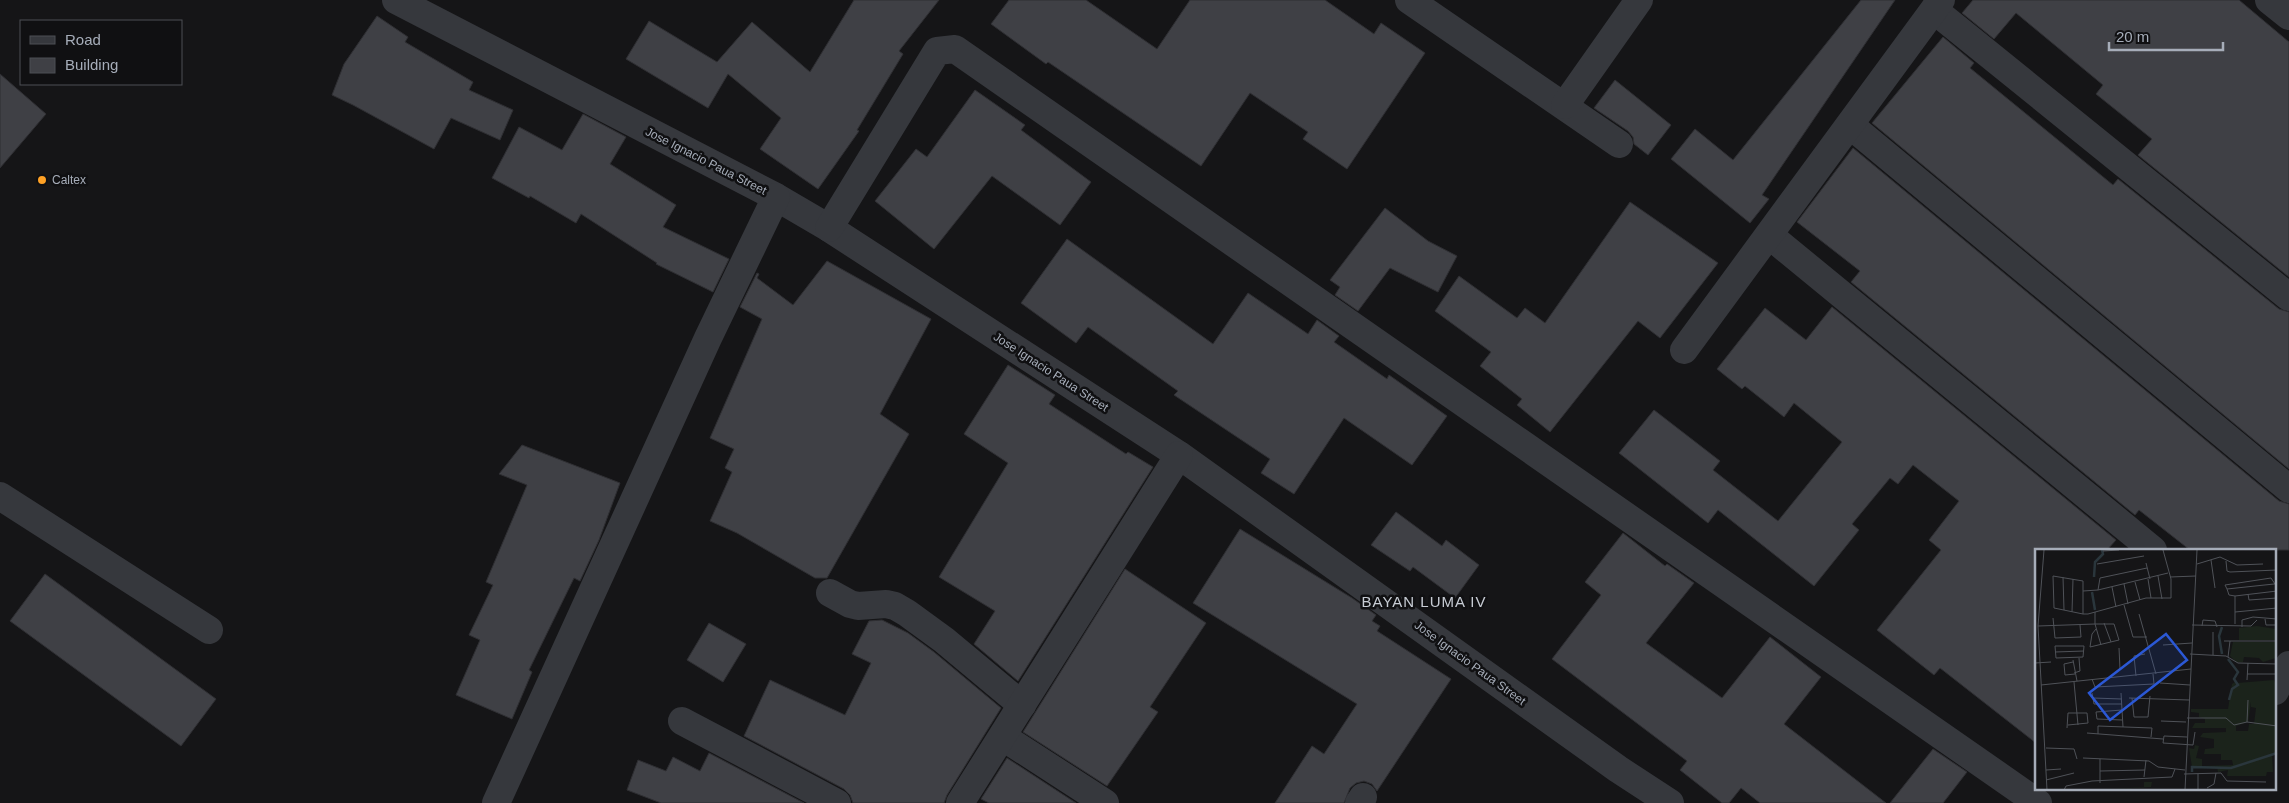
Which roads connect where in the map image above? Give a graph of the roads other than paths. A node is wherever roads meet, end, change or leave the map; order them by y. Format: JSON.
{"nodes":[{"id":1,"x":396,"y":0,"type":"edge"},
{"id":2,"x":1408,"y":0,"type":"edge"},
{"id":3,"x":1639,"y":0,"type":"edge"},
{"id":4,"x":2269,"y":0,"type":"edge"},
{"id":5,"x":1937,"y":5,"type":"edge"},
{"id":6,"x":2289,"y":16,"type":"edge"},
{"id":7,"x":1565,"y":105,"type":"junction"},
{"id":8,"x":1850,"y":125,"type":"junction"},
{"id":9,"x":1619,"y":144,"type":"dead end"},
{"id":10,"x":776,"y":197,"type":"junction"},
{"id":11,"x":829,"y":228,"type":"junction"},
{"id":12,"x":1769,"y":235,"type":"junction"},
{"id":13,"x":2289,"y":297,"type":"edge"},
{"id":14,"x":1684,"y":350,"type":"dead end"},
{"id":15,"x":1179,"y":455,"type":"junction"},
{"id":16,"x":2289,"y":488,"type":"edge"},
{"id":17,"x":0,"y":496,"type":"edge"},
{"id":18,"x":2152,"y":549,"type":"edge"},
{"id":19,"x":830,"y":593,"type":"dead end"},
{"id":20,"x":209,"y":630,"type":"dead end"},
{"id":21,"x":2276,"y":652,"type":"edge"},
{"id":22,"x":2289,"y":664,"type":"edge"},
{"id":23,"x":2276,"y":689,"type":"edge"},
{"id":24,"x":1022,"y":705,"type":"junction"},
{"id":25,"x":682,"y":721,"type":"dead end"},
{"id":26,"x":1003,"y":737,"type":"junction"},
{"id":27,"x":496,"y":803,"type":"edge"},
{"id":28,"x":837,"y":803,"type":"edge"},
{"id":29,"x":960,"y":803,"type":"edge"},
{"id":30,"x":1105,"y":803,"type":"edge"},
{"id":31,"x":1670,"y":803,"type":"edge"},
{"id":32,"x":2038,"y":803,"type":"edge"}],
"edges":[{"from":1,"to":10,"type":"street","name":"Jose Ignacio Paua Street"},
{"from":2,"to":7,"type":"street"},
{"from":3,"to":7,"type":"street"},
{"from":4,"to":6,"type":"street"},
{"from":5,"to":8,"type":"street"},
{"from":5,"to":13,"type":"street"},
{"from":7,"to":9,"type":"street"},
{"from":8,"to":12,"type":"street"},
{"from":8,"to":16,"type":"street"},
{"from":10,"to":11,"type":"street","name":"Jose Ignacio Paua Street"},
{"from":10,"to":27,"type":"street"},
{"from":11,"to":15,"type":"street","name":"Jose Ignacio Paua Street"},
{"from":11,"to":32,"type":"street"},
{"from":12,"to":14,"type":"street"},
{"from":12,"to":18,"type":"street"},
{"from":15,"to":24,"type":"street"},
{"from":15,"to":31,"type":"street","name":"Jose Ignacio Paua Street"},
{"from":17,"to":20,"type":"street"},
{"from":19,"to":24,"type":"street"},
{"from":21,"to":22,"type":"street"},
{"from":22,"to":23,"type":"street"},
{"from":24,"to":26,"type":"street"},
{"from":25,"to":28,"type":"street"},
{"from":26,"to":29,"type":"street"},
{"from":26,"to":30,"type":"street"}]}
